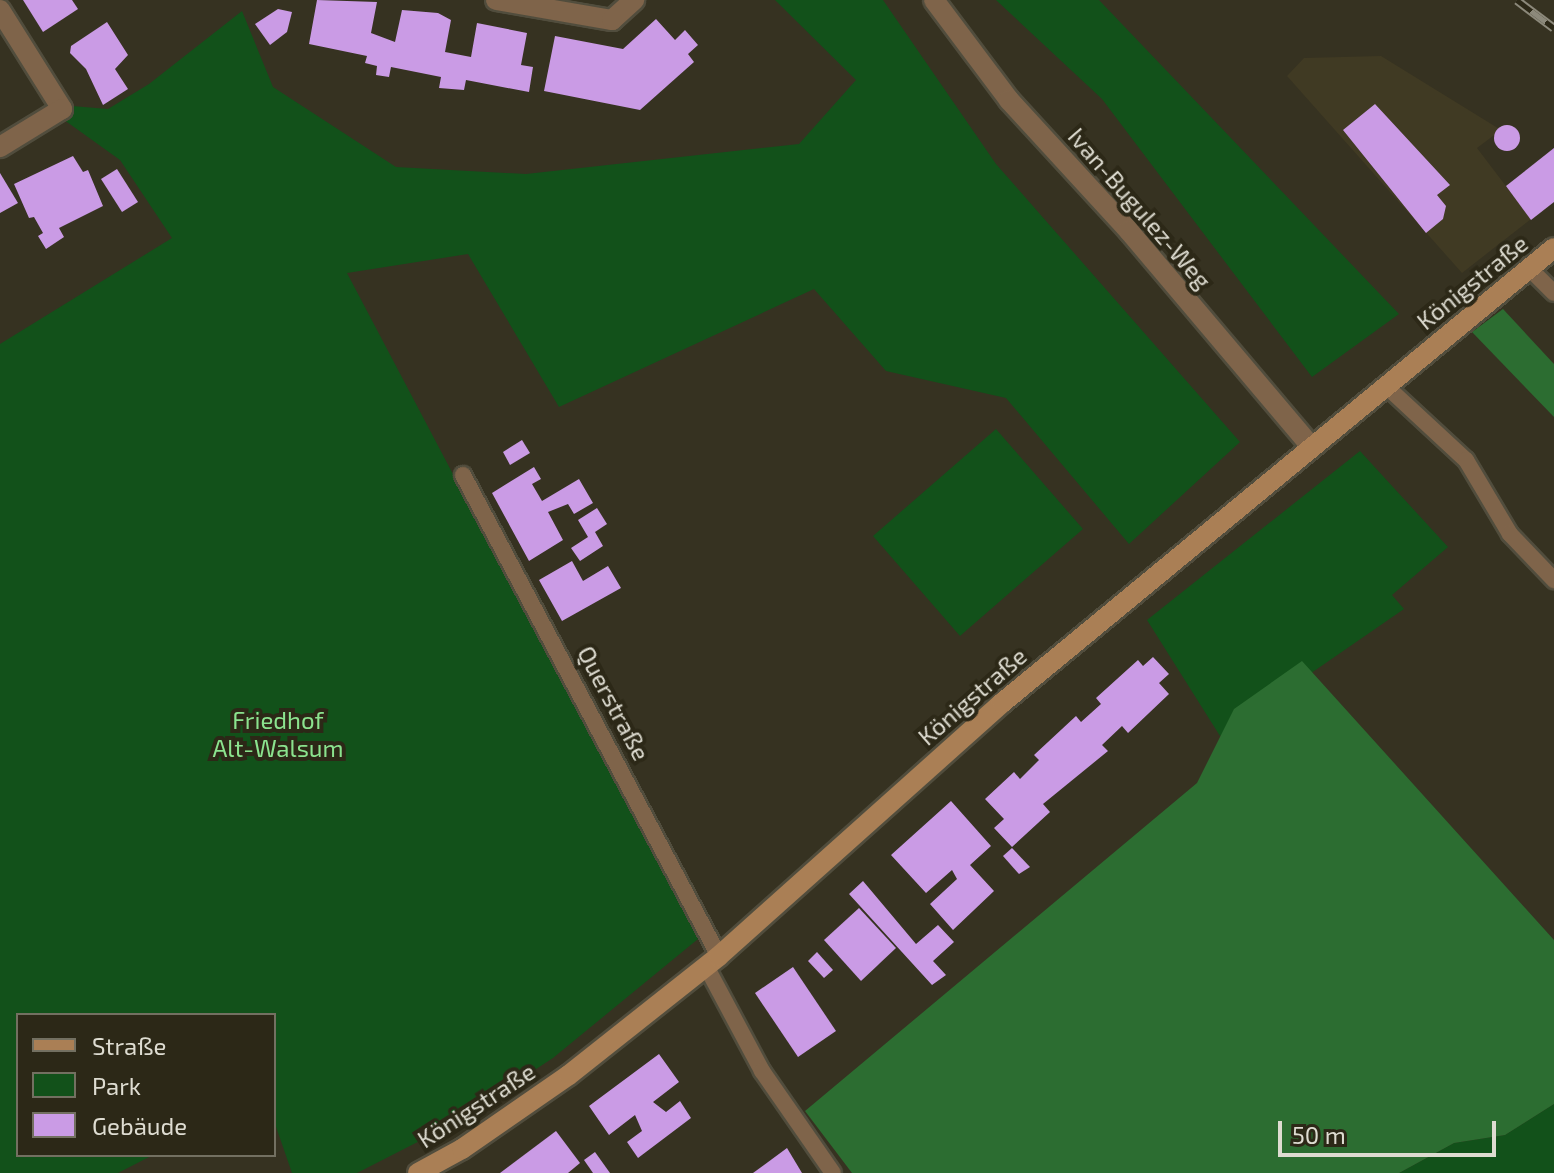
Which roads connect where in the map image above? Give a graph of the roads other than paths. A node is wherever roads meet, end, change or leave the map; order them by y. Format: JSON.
{"nodes":[{"id":1,"x":496,"y":0,"type":"edge"},
{"id":2,"x":634,"y":0,"type":"edge"},
{"id":3,"x":934,"y":0,"type":"edge"},
{"id":4,"x":2,"y":16,"type":"edge"},
{"id":5,"x":0,"y":147,"type":"edge"},
{"id":6,"x":1554,"y":248,"type":"edge"},
{"id":7,"x":1529,"y":268,"type":"junction"},
{"id":8,"x":1554,"y":293,"type":"edge"},
{"id":9,"x":1386,"y":386,"type":"junction"},
{"id":10,"x":1311,"y":446,"type":"junction"},
{"id":11,"x":463,"y":475,"type":"dead end"},
{"id":12,"x":1554,"y":580,"type":"edge"},
{"id":13,"x":712,"y":961,"type":"junction"},
{"id":14,"x":418,"y":1173,"type":"edge"},
{"id":15,"x":833,"y":1173,"type":"edge"}],
"edges":[{"from":1,"to":2,"type":"street"},
{"from":3,"to":10,"type":"street","name":"Ivan-Bugulez-Weg"},
{"from":4,"to":5,"type":"street"},
{"from":6,"to":7,"type":"street","name":"Königstraße"},
{"from":7,"to":8,"type":"lane"},
{"from":7,"to":9,"type":"street","name":"Königstraße"},
{"from":9,"to":10,"type":"street","name":"Königstraße"},
{"from":9,"to":12,"type":"lane"},
{"from":10,"to":13,"type":"street","name":"Königstraße"},
{"from":11,"to":13,"type":"lane","name":"Querstraße"},
{"from":13,"to":14,"type":"street","name":"Königstraße"},
{"from":13,"to":15,"type":"lane","name":"Querstraße"}]}
